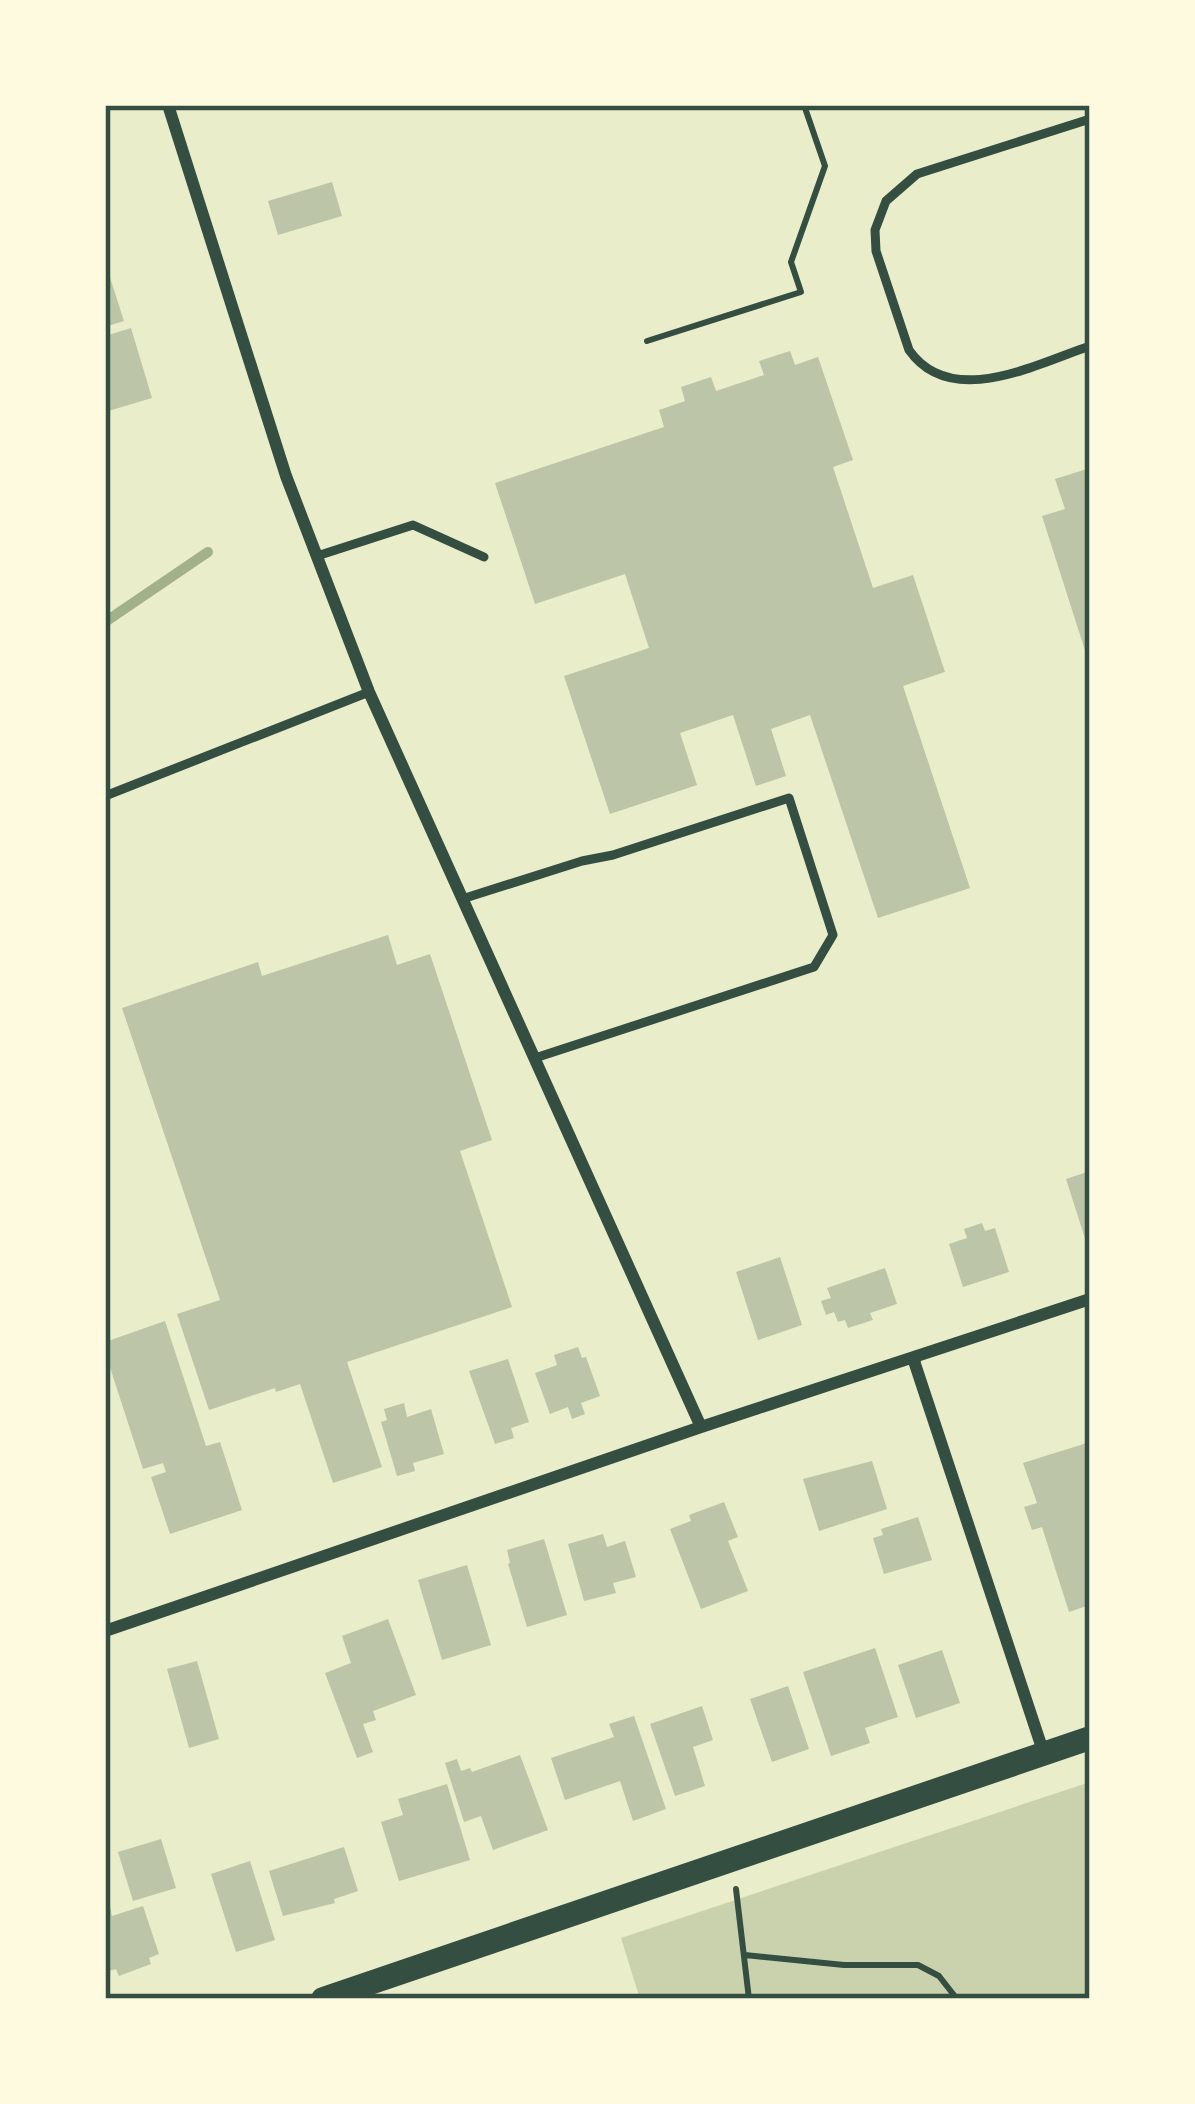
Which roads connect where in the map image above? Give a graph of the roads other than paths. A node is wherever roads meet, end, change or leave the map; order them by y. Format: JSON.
{"nodes":[{"id":1,"x":168,"y":105,"type":"edge"},
{"id":2,"x":1090,"y":119,"type":"edge"},
{"id":3,"x":1090,"y":346,"type":"edge"},
{"id":4,"x":317,"y":556,"type":"junction"},
{"id":5,"x":484,"y":557,"type":"dead end"},
{"id":6,"x":369,"y":692,"type":"junction"},
{"id":7,"x":105,"y":796,"type":"edge"},
{"id":8,"x":462,"y":899,"type":"junction"},
{"id":9,"x":535,"y":1058,"type":"junction"},
{"id":10,"x":1090,"y":1299,"type":"edge"},
{"id":11,"x":923,"y":1353,"type":"junction"},
{"id":12,"x":701,"y":1427,"type":"junction"},
{"id":13,"x":105,"y":1631,"type":"edge"},
{"id":14,"x":1090,"y":1738,"type":"edge"},
{"id":15,"x":1044,"y":1754,"type":"junction"},
{"id":16,"x":323,"y":1999,"type":"edge"}],
"edges":[{"from":1,"to":4,"type":"street"},
{"from":2,"to":3,"type":"lane"},
{"from":4,"to":5,"type":"lane"},
{"from":4,"to":6,"type":"street"},
{"from":6,"to":7,"type":"lane"},
{"from":6,"to":8,"type":"street"},
{"from":8,"to":9,"type":"street"},
{"from":8,"to":9,"type":"lane"},
{"from":9,"to":12,"type":"street"},
{"from":10,"to":11,"type":"street"},
{"from":11,"to":12,"type":"street"},
{"from":11,"to":15,"type":"street"},
{"from":12,"to":13,"type":"street"},
{"from":14,"to":15,"type":"main road"},
{"from":15,"to":16,"type":"main road"}]}
